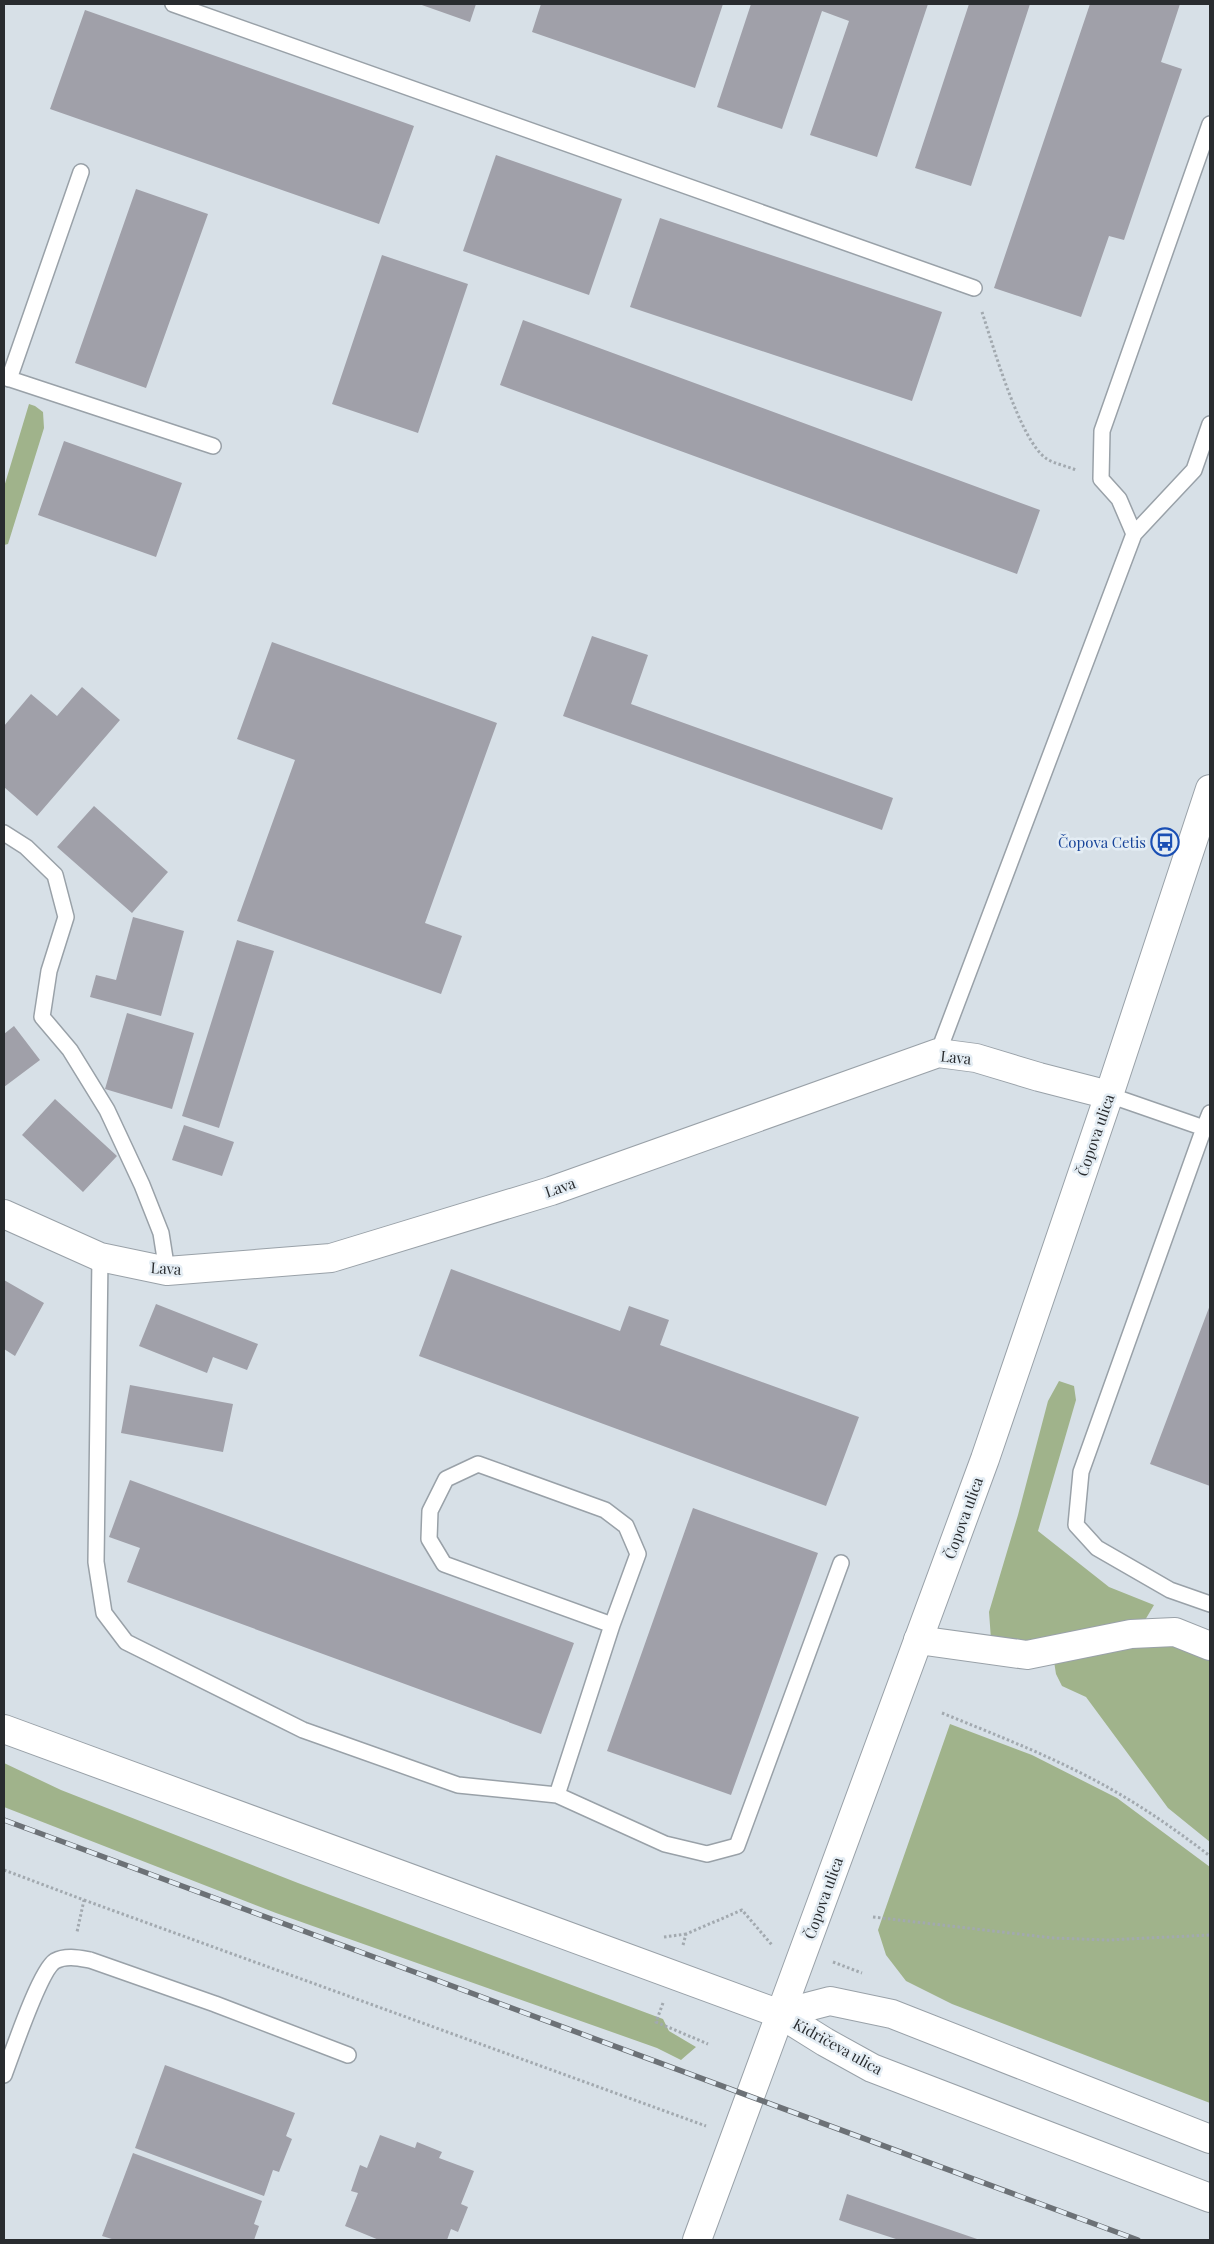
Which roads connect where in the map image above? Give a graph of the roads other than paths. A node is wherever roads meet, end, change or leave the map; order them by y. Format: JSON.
{"nodes":[{"id":1,"x":173,"y":4,"type":"edge"},
{"id":2,"x":1210,"y":124,"type":"edge"},
{"id":3,"x":81,"y":172,"type":"dead end"},
{"id":4,"x":974,"y":288,"type":"road end"},
{"id":5,"x":7,"y":378,"type":"edge"},
{"id":6,"x":1210,"y":424,"type":"edge"},
{"id":7,"x":213,"y":446,"type":"dead end"},
{"id":8,"x":1134,"y":534,"type":"junction"},
{"id":9,"x":1210,"y":789,"type":"edge"},
{"id":10,"x":4,"y":833,"type":"edge"},
{"id":11,"x":938,"y":1053,"type":"junction"},
{"id":12,"x":1109,"y":1095,"type":"junction"},
{"id":13,"x":1210,"y":1113,"type":"edge"},
{"id":14,"x":1204,"y":1128,"type":"junction"},
{"id":15,"x":4,"y":1214,"type":"edge"},
{"id":16,"x":100,"y":1257,"type":"junction"},
{"id":17,"x":167,"y":1271,"type":"junction"},
{"id":18,"x":841,"y":1563,"type":"dead end"},
{"id":19,"x":1210,"y":1604,"type":"edge"},
{"id":20,"x":612,"y":1625,"type":"junction"},
{"id":21,"x":918,"y":1640,"type":"junction"},
{"id":22,"x":1210,"y":1646,"type":"edge"},
{"id":23,"x":4,"y":1729,"type":"edge"},
{"id":24,"x":556,"y":1795,"type":"junction"},
{"id":25,"x":780,"y":2014,"type":"junction"},
{"id":26,"x":348,"y":2055,"type":"dead end"},
{"id":27,"x":4,"y":2075,"type":"edge"},
{"id":28,"x":1210,"y":2139,"type":"edge"},
{"id":29,"x":1210,"y":2198,"type":"edge"},
{"id":30,"x":697,"y":2240,"type":"edge"}],
"edges":[{"from":1,"to":4,"type":"lane"},
{"from":2,"to":8,"type":"lane"},
{"from":3,"to":5,"type":"lane"},
{"from":5,"to":7,"type":"lane"},
{"from":6,"to":8,"type":"lane"},
{"from":8,"to":11,"type":"lane"},
{"from":9,"to":12,"type":"street","name":"Čopova ulica"},
{"from":10,"to":17,"type":"lane"},
{"from":11,"to":12,"type":"street","name":"Lava"},
{"from":11,"to":17,"type":"street","name":"Lava"},
{"from":12,"to":14,"type":"lane"},
{"from":12,"to":21,"type":"street","name":"Čopova ulica"},
{"from":13,"to":14,"type":"lane"},
{"from":14,"to":19,"type":"lane"},
{"from":15,"to":16,"type":"street","name":"Lava"},
{"from":16,"to":17,"type":"street","name":"Lava"},
{"from":16,"to":24,"type":"lane"},
{"from":18,"to":24,"type":"lane"},
{"from":20,"to":20,"type":"lane"},
{"from":20,"to":24,"type":"lane"},
{"from":21,"to":22,"type":"street"},
{"from":21,"to":25,"type":"street","name":"Čopova ulica"},
{"from":23,"to":25,"type":"street"},
{"from":25,"to":28,"type":"street","name":"Kidričeva ulica"},
{"from":25,"to":29,"type":"street","name":"Kidričeva ulica"},
{"from":25,"to":30,"type":"street","name":"Čopova ulica"},
{"from":26,"to":27,"type":"lane"}]}
